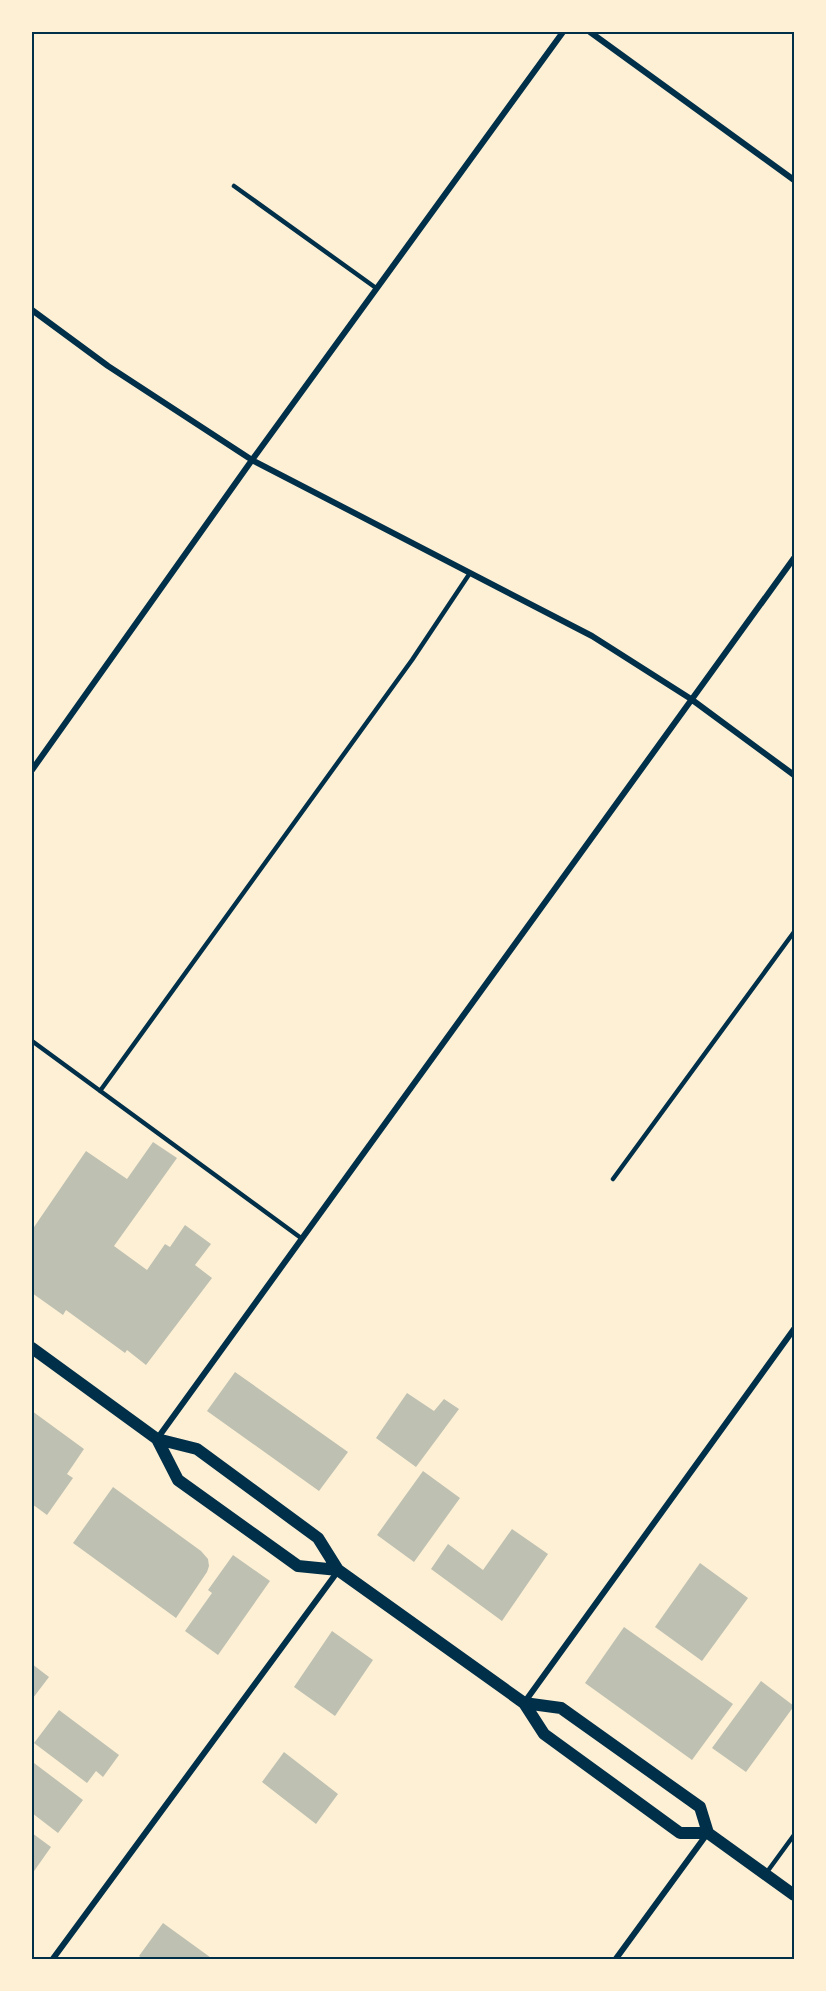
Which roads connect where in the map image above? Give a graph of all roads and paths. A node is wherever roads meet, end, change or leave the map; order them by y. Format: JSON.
{"nodes":[{"id":1,"x":563,"y":32,"type":"edge"},
{"id":2,"x":590,"y":32,"type":"edge"},
{"id":3,"x":795,"y":180,"type":"edge"},
{"id":4,"x":234,"y":186,"type":"dead end"},
{"id":5,"x":376,"y":288,"type":"junction"},
{"id":6,"x":32,"y":310,"type":"edge"},
{"id":7,"x":252,"y":460,"type":"junction"},
{"id":8,"x":795,"y":558,"type":"edge"},
{"id":9,"x":470,"y":573,"type":"junction"},
{"id":10,"x":691,"y":699,"type":"junction"},
{"id":11,"x":32,"y":770,"type":"edge"},
{"id":12,"x":795,"y":775,"type":"edge"},
{"id":13,"x":795,"y":932,"type":"edge"},
{"id":14,"x":32,"y":1041,"type":"edge"},
{"id":15,"x":100,"y":1091,"type":"junction"},
{"id":16,"x":613,"y":1179,"type":"dead end"},
{"id":17,"x":301,"y":1238,"type":"junction"},
{"id":18,"x":795,"y":1329,"type":"edge"},
{"id":19,"x":32,"y":1348,"type":"edge"},
{"id":20,"x":157,"y":1439,"type":"junction"},
{"id":21,"x":338,"y":1570,"type":"junction"},
{"id":22,"x":524,"y":1703,"type":"junction"},
{"id":23,"x":708,"y":1833,"type":"junction"},
{"id":24,"x":795,"y":1835,"type":"edge"},
{"id":25,"x":766,"y":1875,"type":"junction"},
{"id":26,"x":795,"y":1895,"type":"edge"},
{"id":27,"x":52,"y":1959,"type":"edge"},
{"id":28,"x":615,"y":1959,"type":"edge"}],
"edges":[{"from":1,"to":5,"type":"street"},
{"from":2,"to":3,"type":"street"},
{"from":4,"to":5,"type":"lane"},
{"from":5,"to":7,"type":"street"},
{"from":6,"to":7,"type":"street"},
{"from":7,"to":9,"type":"street"},
{"from":7,"to":11,"type":"street"},
{"from":8,"to":10,"type":"street"},
{"from":9,"to":10,"type":"street"},
{"from":9,"to":15,"type":"lane"},
{"from":10,"to":12,"type":"street"},
{"from":10,"to":17,"type":"street"},
{"from":13,"to":16,"type":"lane"},
{"from":14,"to":15,"type":"lane"},
{"from":15,"to":17,"type":"lane"},
{"from":17,"to":20,"type":"street"},
{"from":18,"to":22,"type":"street"},
{"from":19,"to":20,"type":"main road"},
{"from":20,"to":21,"type":"main road"},
{"from":20,"to":21,"type":"main road"},
{"from":21,"to":22,"type":"main road"},
{"from":21,"to":27,"type":"street"},
{"from":22,"to":23,"type":"main road"},
{"from":22,"to":23,"type":"main road"},
{"from":23,"to":25,"type":"main road"},
{"from":23,"to":28,"type":"street"},
{"from":24,"to":25,"type":"lane"},
{"from":25,"to":26,"type":"main road"}]}
